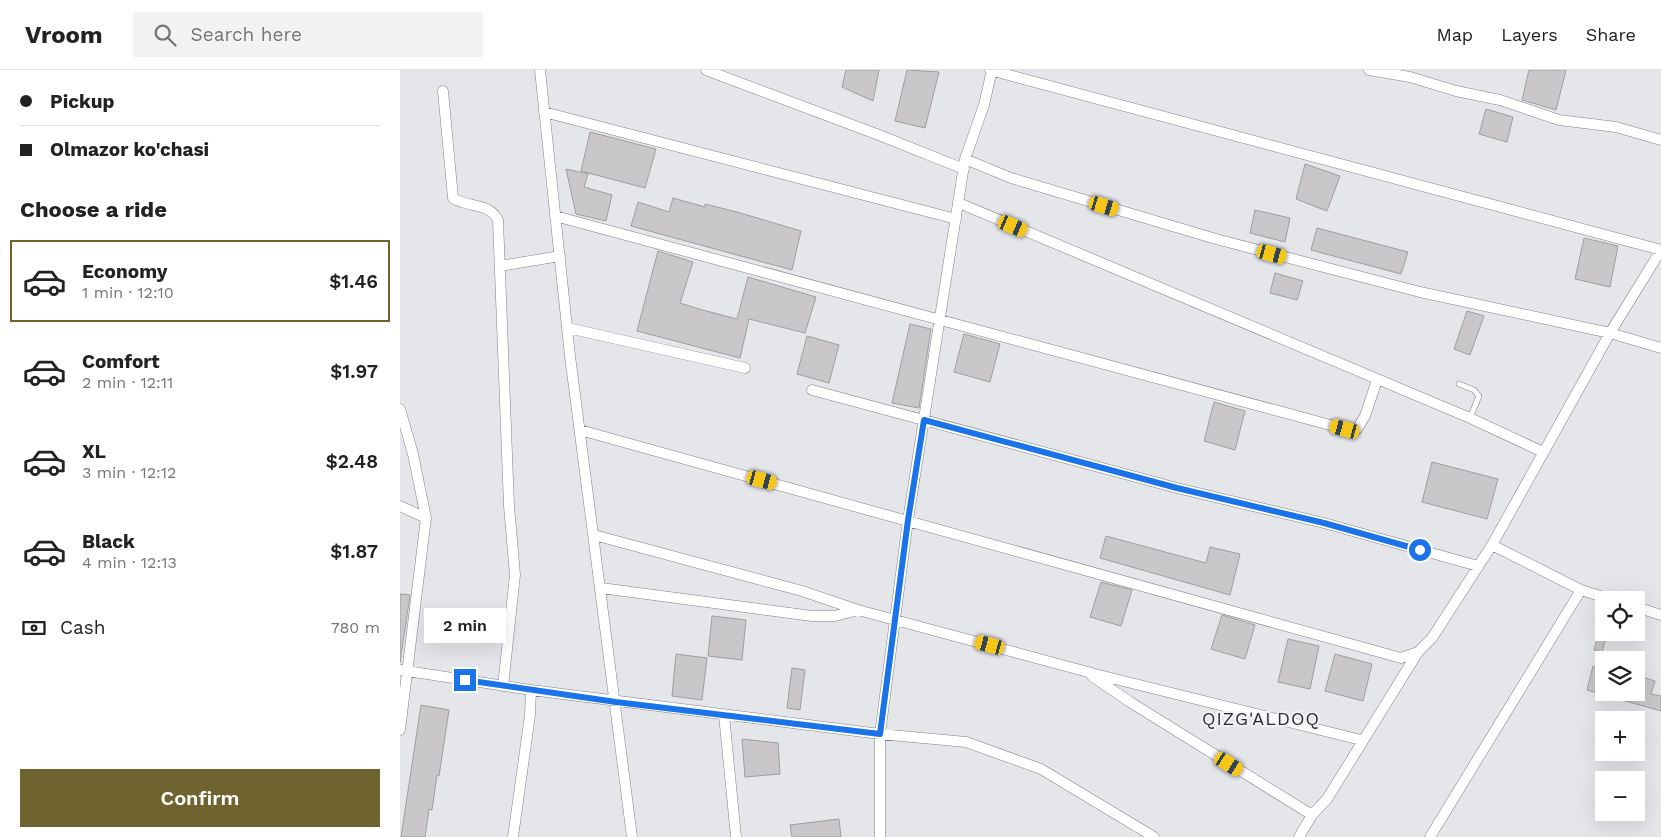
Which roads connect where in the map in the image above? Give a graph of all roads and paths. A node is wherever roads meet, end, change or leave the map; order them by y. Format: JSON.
{"nodes":[{"id":1,"x":540,"y":70,"type":"edge"},
{"id":2,"x":706,"y":70,"type":"edge"},
{"id":3,"x":991,"y":70,"type":"edge"},
{"id":4,"x":1369,"y":70,"type":"edge"},
{"id":5,"x":443,"y":90,"type":"dead end"},
{"id":6,"x":544,"y":112,"type":"junction"},
{"id":7,"x":1661,"y":140,"type":"edge"},
{"id":8,"x":964,"y":164,"type":"junction"},
{"id":9,"x":958,"y":203,"type":"junction"},
{"id":10,"x":556,"y":216,"type":"junction"},
{"id":11,"x":956,"y":219,"type":"junction"},
{"id":12,"x":1661,"y":250,"type":"edge"},
{"id":13,"x":560,"y":256,"type":"junction"},
{"id":14,"x":500,"y":266,"type":"junction"},
{"id":15,"x":940,"y":319,"type":"junction"},
{"id":16,"x":568,"y":328,"type":"junction"},
{"id":17,"x":1610,"y":334,"type":"junction"},
{"id":18,"x":1661,"y":348,"type":"edge"},
{"id":19,"x":745,"y":368,"type":"dead end"},
{"id":20,"x":1377,"y":380,"type":"junction"},
{"id":21,"x":1459,"y":384,"type":"dead end"},
{"id":22,"x":812,"y":390,"type":"dead end"},
{"id":23,"x":400,"y":409,"type":"edge"},
{"id":24,"x":1470,"y":418,"type":"junction"},
{"id":25,"x":924,"y":420,"type":"junction"},
{"id":26,"x":580,"y":430,"type":"junction"},
{"id":27,"x":1543,"y":452,"type":"junction"},
{"id":28,"x":400,"y":506,"type":"edge"},
{"id":29,"x":426,"y":518,"type":"junction"},
{"id":30,"x":908,"y":520,"type":"junction"},
{"id":31,"x":594,"y":534,"type":"junction"},
{"id":32,"x":1492,"y":545,"type":"junction"},
{"id":33,"x":1478,"y":566,"type":"junction"},
{"id":34,"x":601,"y":588,"type":"junction"},
{"id":35,"x":1581,"y":590,"type":"junction"},
{"id":36,"x":1595,"y":594,"type":"edge"},
{"id":37,"x":858,"y":610,"type":"junction"},
{"id":38,"x":1645,"y":610,"type":"edge"},
{"id":39,"x":1661,"y":616,"type":"edge"},
{"id":40,"x":895,"y":619,"type":"junction"},
{"id":41,"x":1418,"y":652,"type":"junction"},
{"id":42,"x":404,"y":670,"type":"edge"},
{"id":43,"x":1085,"y":671,"type":"junction"},
{"id":44,"x":503,"y":686,"type":"junction"},
{"id":45,"x":531,"y":690,"type":"junction"},
{"id":46,"x":616,"y":702,"type":"junction"},
{"id":47,"x":724,"y":715,"type":"junction"},
{"id":48,"x":400,"y":730,"type":"edge"},
{"id":49,"x":880,"y":734,"type":"junction"},
{"id":50,"x":1362,"y":740,"type":"junction"},
{"id":51,"x":1312,"y":816,"type":"junction"},
{"id":52,"x":514,"y":837,"type":"edge"},
{"id":53,"x":632,"y":837,"type":"edge"},
{"id":54,"x":736,"y":837,"type":"edge"},
{"id":55,"x":880,"y":837,"type":"edge"},
{"id":56,"x":1154,"y":837,"type":"edge"},
{"id":57,"x":1299,"y":837,"type":"edge"},
{"id":58,"x":1430,"y":837,"type":"edge"}],
"edges":[{"from":1,"to":6,"type":"street"},
{"from":2,"to":8,"type":"street"},
{"from":3,"to":8,"type":"street"},
{"from":3,"to":12,"type":"street"},
{"from":4,"to":7,"type":"street"},
{"from":5,"to":14,"type":"street"},
{"from":6,"to":10,"type":"street"},
{"from":6,"to":11,"type":"street"},
{"from":8,"to":9,"type":"street"},
{"from":8,"to":17,"type":"street"},
{"from":9,"to":11,"type":"street"},
{"from":9,"to":20,"type":"street"},
{"from":10,"to":13,"type":"street"},
{"from":10,"to":15,"type":"street"},
{"from":11,"to":15,"type":"street"},
{"from":12,"to":17,"type":"street"},
{"from":13,"to":14,"type":"street"},
{"from":13,"to":16,"type":"street"},
{"from":14,"to":44,"type":"street"},
{"from":15,"to":20,"type":"street"},
{"from":15,"to":25,"type":"street"},
{"from":16,"to":19,"type":"street"},
{"from":16,"to":26,"type":"street"},
{"from":17,"to":18,"type":"street"},
{"from":17,"to":27,"type":"street"},
{"from":20,"to":24,"type":"street"},
{"from":21,"to":24,"type":"lane"},
{"from":22,"to":25,"type":"street"},
{"from":23,"to":29,"type":"street"},
{"from":24,"to":27,"type":"street"},
{"from":25,"to":30,"type":"street"},
{"from":25,"to":33,"type":"street"},
{"from":26,"to":30,"type":"street"},
{"from":26,"to":31,"type":"street"},
{"from":27,"to":32,"type":"street"},
{"from":28,"to":29,"type":"street"},
{"from":29,"to":42,"type":"street"},
{"from":30,"to":40,"type":"street"},
{"from":30,"to":41,"type":"street"},
{"from":31,"to":34,"type":"street"},
{"from":31,"to":37,"type":"street"},
{"from":32,"to":33,"type":"street"},
{"from":32,"to":35,"type":"street"},
{"from":33,"to":41,"type":"street"},
{"from":34,"to":37,"type":"street"},
{"from":34,"to":46,"type":"street"},
{"from":35,"to":36,"type":"street"},
{"from":35,"to":58,"type":"street"},
{"from":37,"to":40,"type":"street"},
{"from":38,"to":39,"type":"street"},
{"from":40,"to":43,"type":"street"},
{"from":40,"to":49,"type":"street"},
{"from":41,"to":50,"type":"street"},
{"from":42,"to":44,"type":"street"},
{"from":42,"to":48,"type":"street"},
{"from":43,"to":50,"type":"street"},
{"from":43,"to":51,"type":"street"},
{"from":44,"to":45,"type":"street"},
{"from":45,"to":46,"type":"street"},
{"from":45,"to":52,"type":"street"},
{"from":46,"to":47,"type":"street"},
{"from":46,"to":53,"type":"street"},
{"from":47,"to":49,"type":"street"},
{"from":47,"to":54,"type":"street"},
{"from":49,"to":55,"type":"street"},
{"from":49,"to":56,"type":"street"},
{"from":50,"to":51,"type":"street"},
{"from":51,"to":57,"type":"street"}]}
